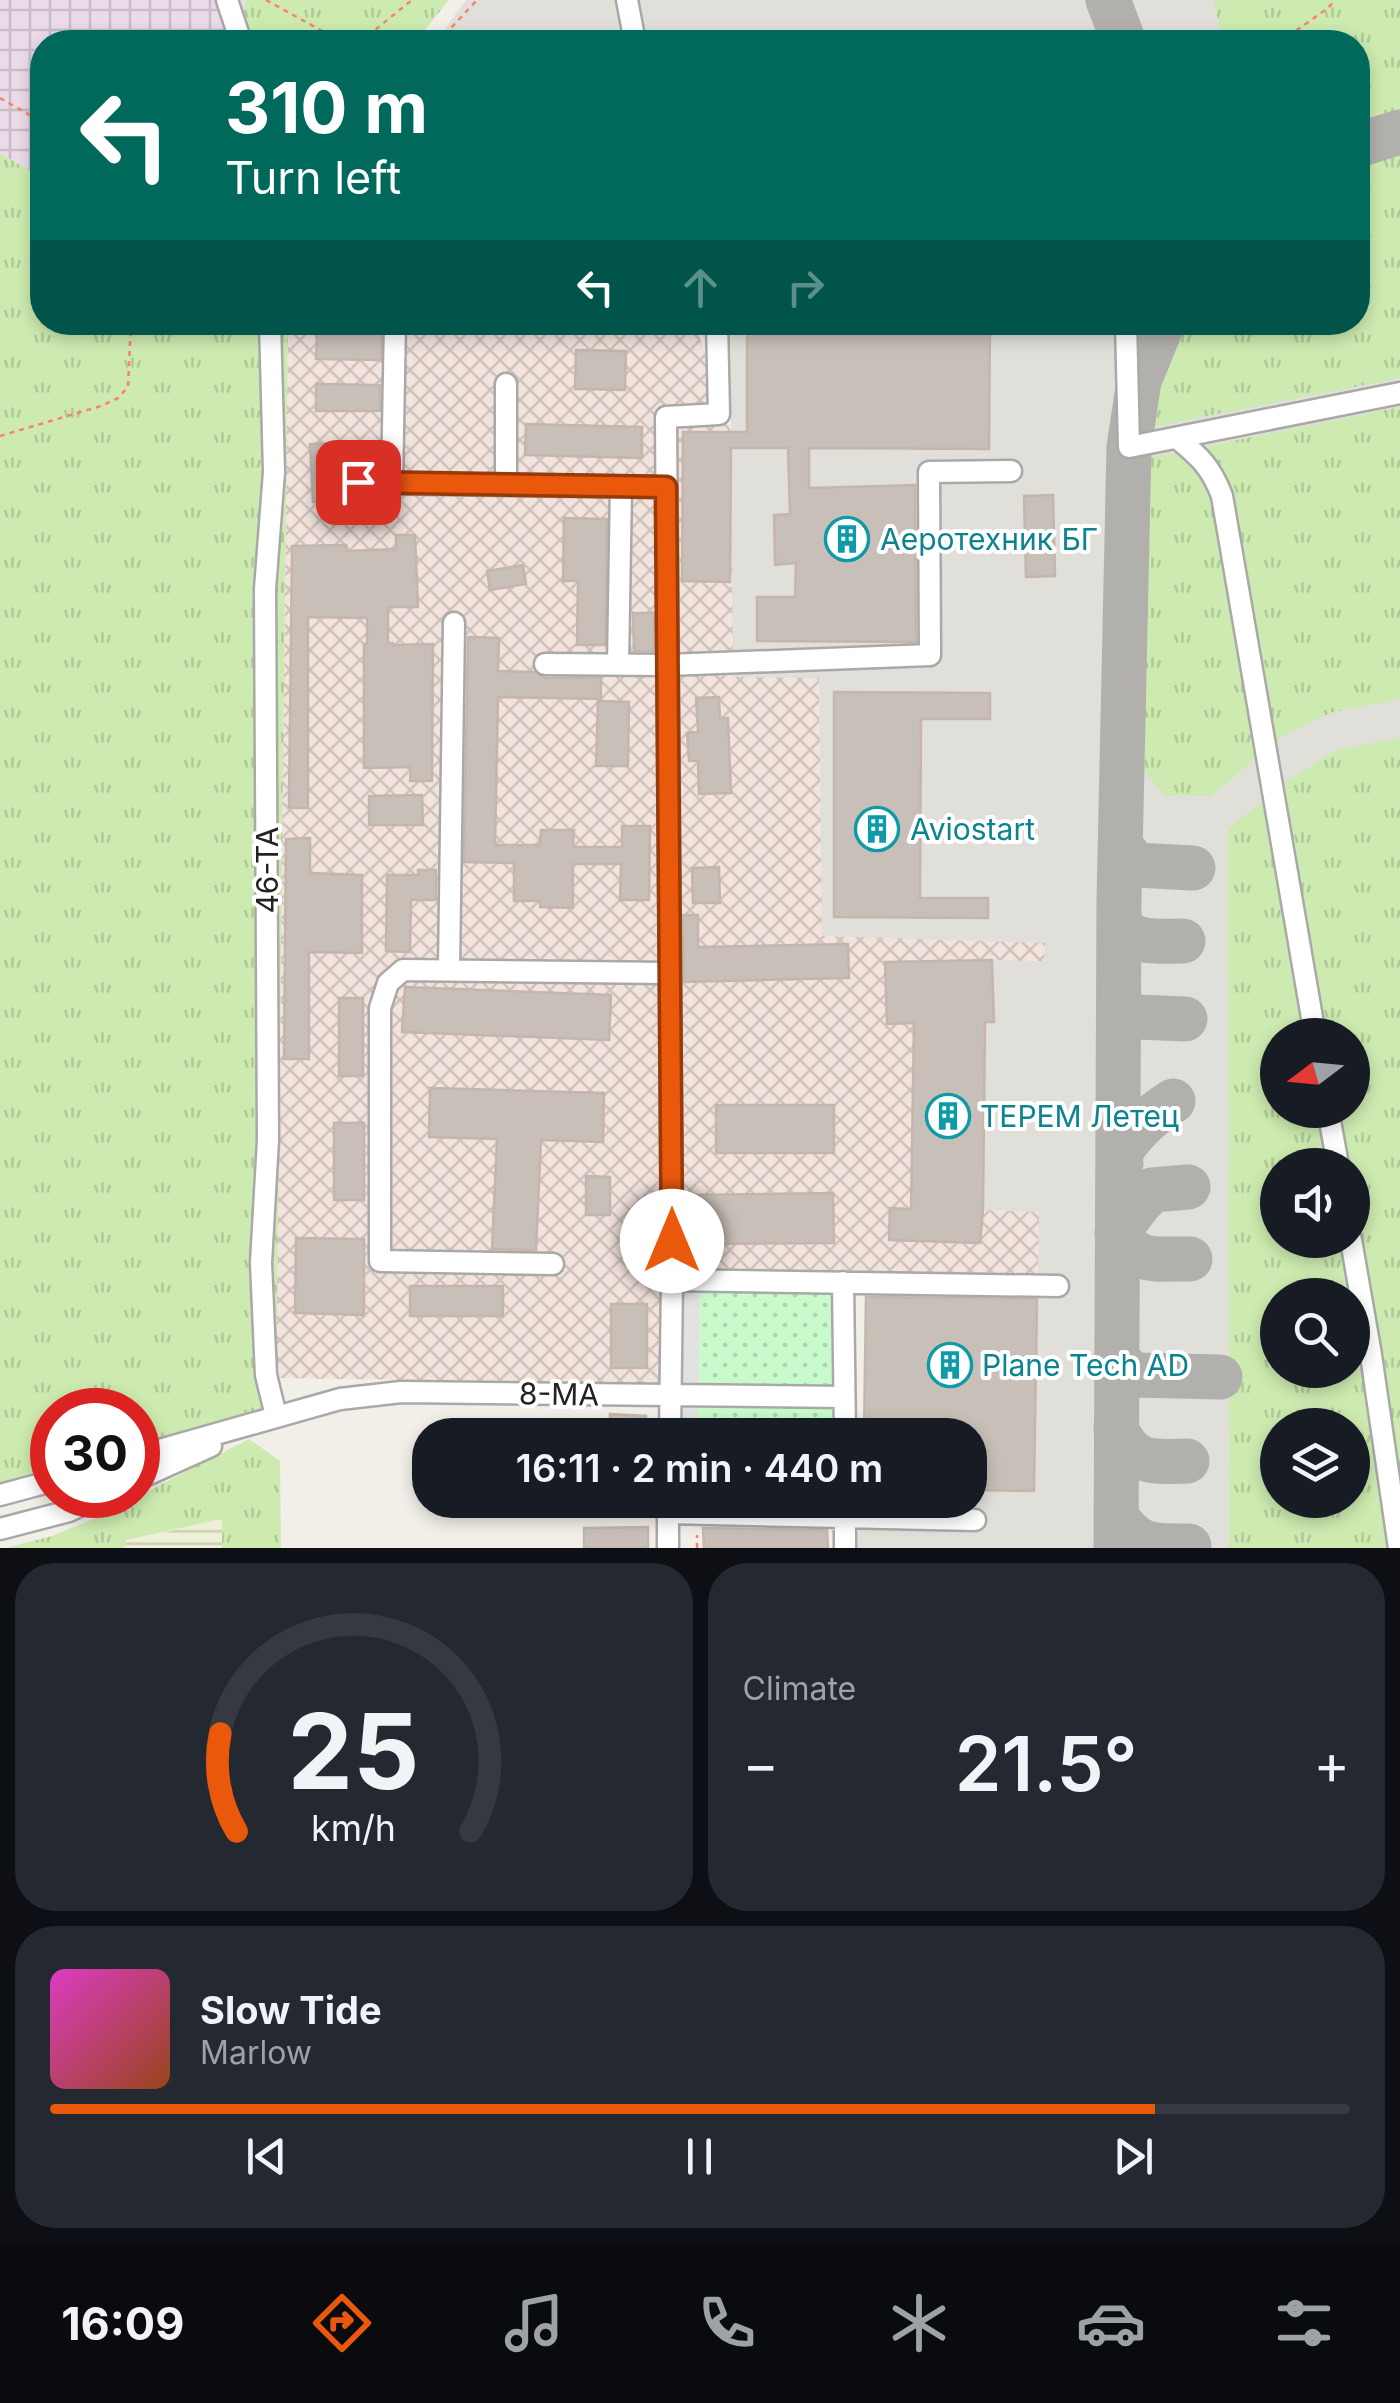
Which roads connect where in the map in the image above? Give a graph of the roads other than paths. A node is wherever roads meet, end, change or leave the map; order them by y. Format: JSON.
{"nodes":[{"id":1,"x":627,"y":0,"type":"edge"},
{"id":2,"x":633,"y":30,"type":"edge"},
{"id":3,"x":270,"y":335,"type":"edge"},
{"id":4,"x":396,"y":335,"type":"edge"},
{"id":5,"x":718,"y":335,"type":"edge"},
{"id":6,"x":1126,"y":335,"type":"edge"},
{"id":7,"x":506,"y":384,"type":"dead end"},
{"id":8,"x":1400,"y":393,"type":"edge"},
{"id":9,"x":1177,"y":438,"type":"junction"},
{"id":10,"x":1011,"y":471,"type":"dead end"},
{"id":11,"x":358,"y":482,"type":"dead end"},
{"id":12,"x":392,"y":483,"type":"junction"},
{"id":13,"x":506,"y":485,"type":"junction"},
{"id":14,"x":620,"y":486,"type":"junction"},
{"id":15,"x":666,"y":487,"type":"junction"},
{"id":16,"x":454,"y":623,"type":"dead end"},
{"id":17,"x":545,"y":664,"type":"dead end"},
{"id":18,"x":618,"y":664,"type":"junction"},
{"id":19,"x":667,"y":665,"type":"junction"},
{"id":20,"x":448,"y":968,"type":"junction"},
{"id":21,"x":670,"y":973,"type":"junction"},
{"id":22,"x":1312,"y":1018,"type":"edge"},
{"id":23,"x":1354,"y":1258,"type":"edge"},
{"id":24,"x":553,"y":1264,"type":"dead end"},
{"id":25,"x":672,"y":1280,"type":"junction"},
{"id":26,"x":843,"y":1282,"type":"junction"},
{"id":27,"x":1058,"y":1286,"type":"dead end"},
{"id":28,"x":671,"y":1395,"type":"junction"},
{"id":29,"x":844,"y":1397,"type":"junction"},
{"id":30,"x":276,"y":1416,"type":"junction"},
{"id":31,"x":670,"y":1418,"type":"edge"},
{"id":32,"x":844,"y":1418,"type":"edge"},
{"id":33,"x":160,"y":1450,"type":"edge"},
{"id":34,"x":160,"y":1469,"type":"edge"},
{"id":35,"x":30,"y":1487,"type":"edge"},
{"id":36,"x":0,"y":1495,"type":"edge"},
{"id":37,"x":41,"y":1518,"type":"edge"},
{"id":38,"x":668,"y":1518,"type":"edge"},
{"id":39,"x":845,"y":1518,"type":"edge"},
{"id":40,"x":953,"y":1518,"type":"edge"},
{"id":41,"x":975,"y":1520,"type":"dead end"},
{"id":42,"x":0,"y":1530,"type":"edge"},
{"id":43,"x":668,"y":1548,"type":"edge"},
{"id":44,"x":845,"y":1548,"type":"edge"},
{"id":45,"x":1399,"y":1548,"type":"edge"}],
"edges":[{"from":1,"to":2,"type":"street"},
{"from":3,"to":30,"type":"street","name":"46-ТА"},
{"from":4,"to":12,"type":"street"},
{"from":5,"to":15,"type":"street"},
{"from":6,"to":9,"type":"street"},
{"from":7,"to":13,"type":"street"},
{"from":8,"to":9,"type":"street"},
{"from":9,"to":22,"type":"street"},
{"from":10,"to":19,"type":"street"},
{"from":11,"to":12,"type":"street"},
{"from":12,"to":13,"type":"street"},
{"from":13,"to":14,"type":"street"},
{"from":14,"to":15,"type":"street"},
{"from":14,"to":18,"type":"street"},
{"from":15,"to":19,"type":"street"},
{"from":16,"to":20,"type":"street"},
{"from":17,"to":18,"type":"street"},
{"from":18,"to":19,"type":"street"},
{"from":19,"to":21,"type":"street"},
{"from":20,"to":21,"type":"street"},
{"from":20,"to":24,"type":"street"},
{"from":21,"to":25,"type":"street"},
{"from":23,"to":45,"type":"street"},
{"from":25,"to":26,"type":"street"},
{"from":25,"to":28,"type":"street"},
{"from":26,"to":27,"type":"street"},
{"from":26,"to":29,"type":"street"},
{"from":28,"to":29,"type":"street","name":"8-МА"},
{"from":28,"to":30,"type":"street","name":"8-МА"},
{"from":28,"to":31,"type":"street"},
{"from":29,"to":32,"type":"street"},
{"from":30,"to":33,"type":"street","name":"8-МА"},
{"from":30,"to":34,"type":"street","name":"8-МА"},
{"from":35,"to":36,"type":"street"},
{"from":37,"to":42,"type":"street"},
{"from":38,"to":43,"type":"street"},
{"from":39,"to":44,"type":"street"},
{"from":40,"to":41,"type":"street"}]}
